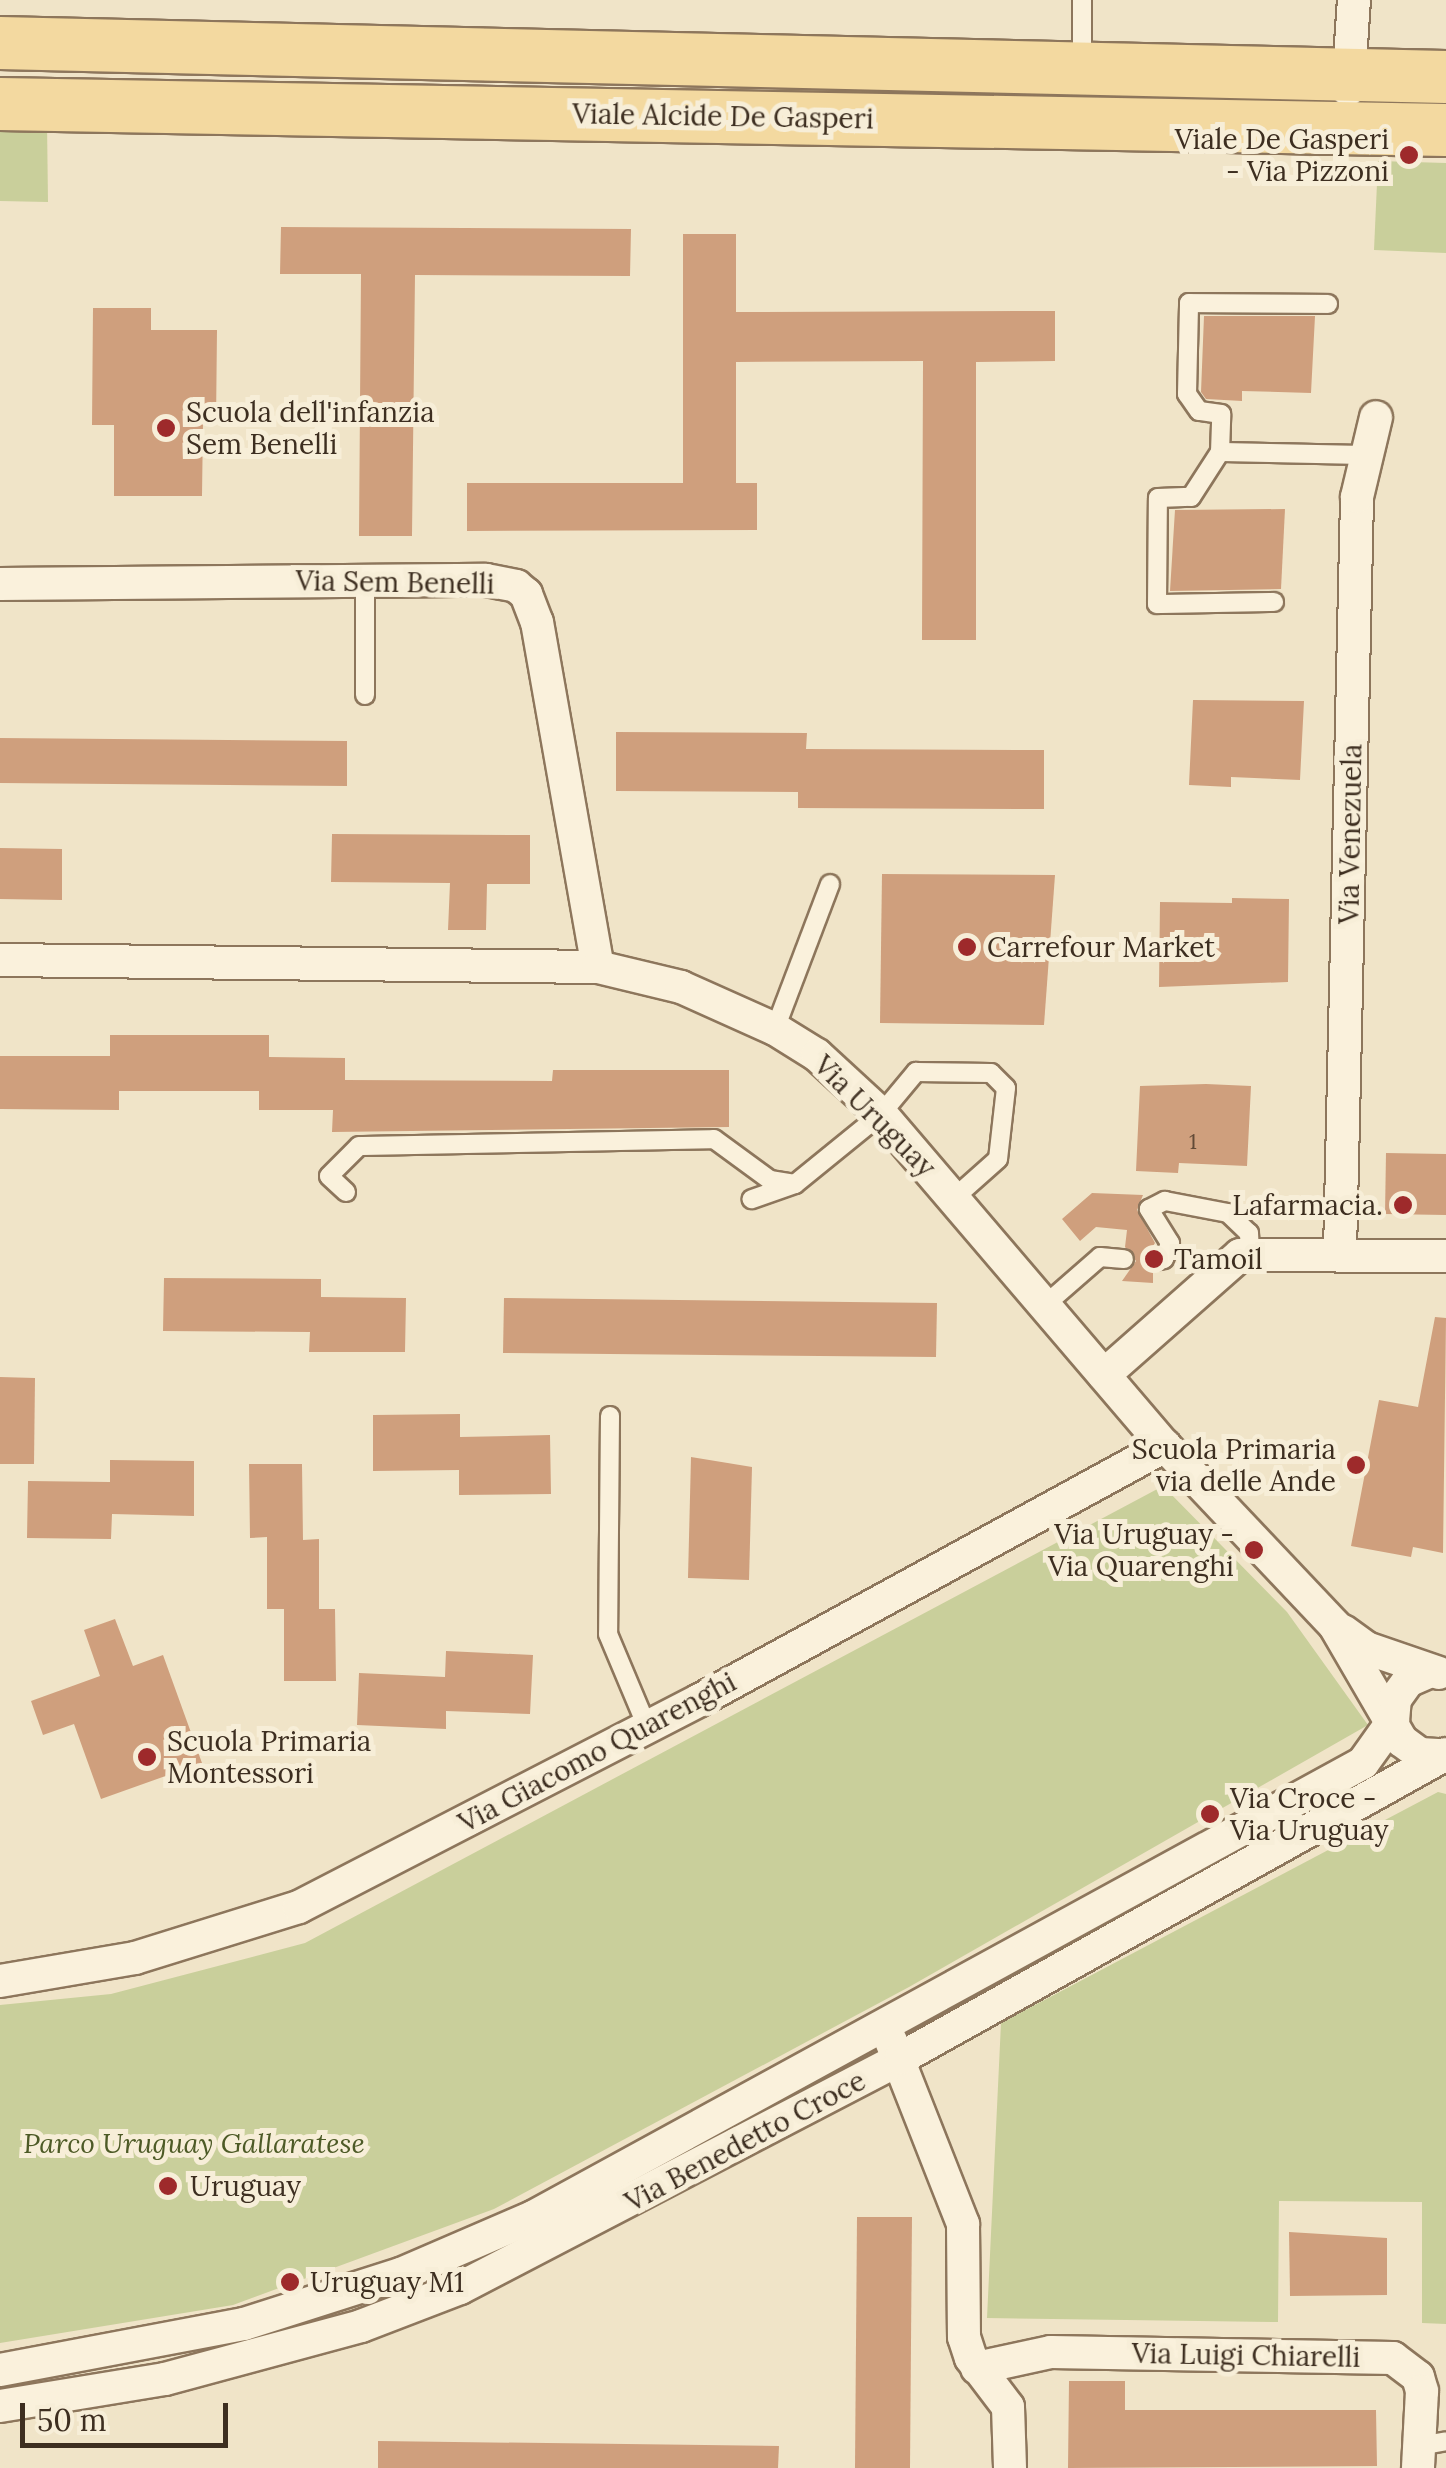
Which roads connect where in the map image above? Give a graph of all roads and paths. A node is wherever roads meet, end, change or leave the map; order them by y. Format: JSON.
{"nodes":[{"id":1,"x":1082,"y":0,"type":"edge"},
{"id":2,"x":1354,"y":0,"type":"edge"},
{"id":3,"x":0,"y":43,"type":"edge"},
{"id":4,"x":1082,"y":68,"type":"junction"},
{"id":5,"x":1349,"y":74,"type":"junction"},
{"id":6,"x":1446,"y":77,"type":"edge"},
{"id":7,"x":0,"y":104,"type":"edge"},
{"id":8,"x":1346,"y":126,"type":"junction"},
{"id":9,"x":1446,"y":130,"type":"edge"},
{"id":10,"x":1328,"y":304,"type":"dead end"},
{"id":11,"x":1376,"y":417,"type":"dead end"},
{"id":12,"x":1220,"y":452,"type":"junction"},
{"id":13,"x":1366,"y":455,"type":"junction"},
{"id":14,"x":366,"y":580,"type":"junction"},
{"id":15,"x":0,"y":584,"type":"edge"},
{"id":16,"x":1274,"y":602,"type":"dead end"},
{"id":17,"x":364,"y":695,"type":"dead end"},
{"id":18,"x":830,"y":884,"type":"dead end"},
{"id":19,"x":0,"y":960,"type":"edge"},
{"id":20,"x":598,"y":966,"type":"junction"},
{"id":21,"x":776,"y":1029,"type":"junction"},
{"id":22,"x":881,"y":1114,"type":"junction"},
{"id":23,"x":795,"y":1184,"type":"junction"},
{"id":24,"x":346,"y":1192,"type":"dead end"},
{"id":25,"x":954,"y":1198,"type":"junction"},
{"id":26,"x":752,"y":1199,"type":"dead end"},
{"id":27,"x":1250,"y":1253,"type":"junction"},
{"id":28,"x":1340,"y":1253,"type":"junction"},
{"id":29,"x":1446,"y":1256,"type":"edge"},
{"id":30,"x":1124,"y":1259,"type":"dead end"},
{"id":31,"x":1154,"y":1261,"type":"dead end"},
{"id":32,"x":1045,"y":1305,"type":"junction"},
{"id":33,"x":1104,"y":1375,"type":"junction"},
{"id":34,"x":610,"y":1416,"type":"dead end"},
{"id":35,"x":1165,"y":1446,"type":"junction"},
{"id":36,"x":1335,"y":1626,"type":"junction"},
{"id":37,"x":1437,"y":1673,"type":"edge"},
{"id":38,"x":1393,"y":1722,"type":"junction"},
{"id":39,"x":647,"y":1727,"type":"junction"},
{"id":40,"x":1444,"y":1754,"type":"edge"},
{"id":41,"x":0,"y":1982,"type":"edge"},
{"id":42,"x":883,"y":2026,"type":"junction"},
{"id":43,"x":901,"y":2058,"type":"junction"},
{"id":44,"x":978,"y":2368,"type":"junction"},
{"id":45,"x":0,"y":2370,"type":"edge"},
{"id":46,"x":0,"y":2406,"type":"edge"},
{"id":47,"x":1428,"y":2452,"type":"edge"},
{"id":48,"x":1010,"y":2468,"type":"edge"}],
"edges":[{"from":1,"to":4,"type":"lane"},
{"from":2,"to":5,"type":"street"},
{"from":3,"to":4,"type":"main road","name":"Viale Alcide De Gasperi"},
{"from":4,"to":5,"type":"main road","name":"Viale Alcide De Gasperi"},
{"from":5,"to":6,"type":"main road","name":"Viale Alcide De Gasperi"},
{"from":5,"to":8,"type":"street"},
{"from":7,"to":8,"type":"main road","name":"Viale Alcide De Gasperi"},
{"from":8,"to":9,"type":"main road","name":"Viale Alcide De Gasperi"},
{"from":10,"to":12,"type":"lane"},
{"from":11,"to":13,"type":"street","name":"Via Venezuela"},
{"from":12,"to":13,"type":"lane"},
{"from":12,"to":16,"type":"lane"},
{"from":13,"to":28,"type":"street","name":"Via Venezuela"},
{"from":14,"to":15,"type":"street","name":"Via Sem Benelli"},
{"from":14,"to":17,"type":"lane"},
{"from":14,"to":20,"type":"street","name":"Via Sem Benelli"},
{"from":18,"to":21,"type":"lane"},
{"from":19,"to":20,"type":"street","name":"Via Uruguay"},
{"from":20,"to":21,"type":"street","name":"Via Uruguay"},
{"from":21,"to":22,"type":"street","name":"Via Uruguay"},
{"from":22,"to":23,"type":"lane"},
{"from":22,"to":25,"type":"street","name":"Via Uruguay"},
{"from":22,"to":25,"type":"lane"},
{"from":23,"to":24,"type":"lane"},
{"from":23,"to":26,"type":"lane"},
{"from":25,"to":32,"type":"street","name":"Via Uruguay"},
{"from":27,"to":28,"type":"street"},
{"from":27,"to":31,"type":"lane"},
{"from":27,"to":33,"type":"street"},
{"from":28,"to":29,"type":"street"},
{"from":30,"to":32,"type":"lane"},
{"from":32,"to":33,"type":"street","name":"Via Uruguay"},
{"from":33,"to":35,"type":"street","name":"Via Uruguay"},
{"from":34,"to":39,"type":"lane"},
{"from":35,"to":36,"type":"street","name":"Via Uruguay"},
{"from":35,"to":39,"type":"street","name":"Via Giacomo Quarenghi"},
{"from":36,"to":37,"type":"street"},
{"from":36,"to":38,"type":"street","name":"Via Uruguay"},
{"from":37,"to":38,"type":"street","name":"Via Benedetto Croce"},
{"from":38,"to":40,"type":"street","name":"Via Uruguay"},
{"from":38,"to":42,"type":"street","name":"Via Benedetto Croce"},
{"from":39,"to":41,"type":"street","name":"Via Giacomo Quarenghi"},
{"from":40,"to":43,"type":"street","name":"Via Benedetto Croce"},
{"from":42,"to":43,"type":"street"},
{"from":42,"to":45,"type":"street","name":"Via Benedetto Croce"},
{"from":43,"to":44,"type":"street"},
{"from":43,"to":46,"type":"street","name":"Via Benedetto Croce"},
{"from":44,"to":47,"type":"street","name":"Via Luigi Chiarelli"},
{"from":44,"to":48,"type":"street"}]}
